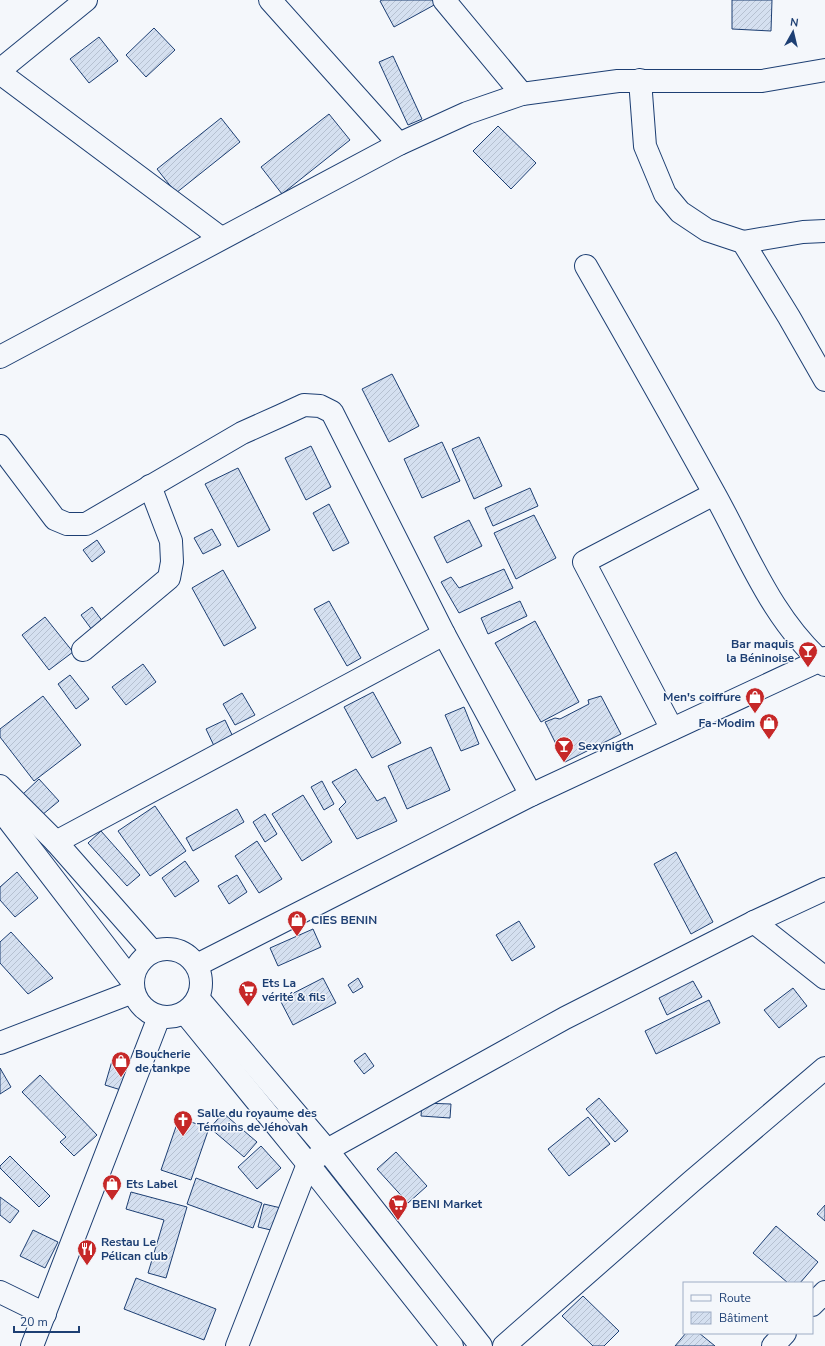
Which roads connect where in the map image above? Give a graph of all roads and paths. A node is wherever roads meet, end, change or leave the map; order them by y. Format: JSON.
{"nodes":[{"id":1,"x":86,"y":0,"type":"edge"},
{"id":2,"x":270,"y":0,"type":"edge"},
{"id":3,"x":444,"y":0,"type":"edge"},
{"id":4,"x":0,"y":70,"type":"edge"},
{"id":5,"x":825,"y":70,"type":"edge"},
{"id":6,"x":0,"y":73,"type":"edge"},
{"id":7,"x":640,"y":80,"type":"junction"},
{"id":8,"x":522,"y":94,"type":"junction"},
{"id":9,"x":399,"y":144,"type":"junction"},
{"id":10,"x":825,"y":231,"type":"edge"},
{"id":11,"x":221,"y":238,"type":"junction"},
{"id":12,"x":743,"y":242,"type":"junction"},
{"id":13,"x":586,"y":266,"type":"dead end"},
{"id":14,"x":0,"y":357,"type":"edge"},
{"id":15,"x":825,"y":380,"type":"edge"},
{"id":16,"x":4,"y":461,"type":"edge"},
{"id":17,"x":150,"y":486,"type":"junction"},
{"id":18,"x":714,"y":494,"type":"junction"},
{"id":19,"x":444,"y":634,"type":"junction"},
{"id":20,"x":83,"y":650,"type":"dead end"},
{"id":21,"x":823,"y":661,"type":"edge"},
{"id":22,"x":672,"y":729,"type":"junction"},
{"id":23,"x":0,"y":786,"type":"edge"},
{"id":24,"x":530,"y":795,"type":"junction"},
{"id":25,"x":0,"y":809,"type":"edge"},
{"id":26,"x":56,"y":842,"type":"junction"},
{"id":27,"x":825,"y":889,"type":"edge"},
{"id":28,"x":754,"y":922,"type":"junction"},
{"id":29,"x":152,"y":951,"type":"junction"},
{"id":30,"x":197,"y":965,"type":"junction"},
{"id":31,"x":825,"y":978,"type":"edge"},
{"id":32,"x":133,"y":986,"type":"junction"},
{"id":33,"x":192,"y":1005,"type":"junction"},
{"id":34,"x":159,"y":1017,"type":"junction"},
{"id":35,"x":0,"y":1043,"type":"edge"},
{"id":36,"x":825,"y":1068,"type":"edge"},
{"id":37,"x":327,"y":1150,"type":"junction"},
{"id":38,"x":308,"y":1164,"type":"junction"},
{"id":39,"x":0,"y":1292,"type":"edge"},
{"id":40,"x":825,"y":1292,"type":"edge"},
{"id":41,"x":813,"y":1304,"type":"edge"},
{"id":42,"x":45,"y":1314,"type":"junction"},
{"id":43,"x":784,"y":1334,"type":"edge"},
{"id":44,"x":32,"y":1346,"type":"edge"},
{"id":45,"x":236,"y":1346,"type":"edge"},
{"id":46,"x":452,"y":1346,"type":"edge"},
{"id":47,"x":481,"y":1346,"type":"edge"},
{"id":48,"x":504,"y":1346,"type":"edge"},
{"id":49,"x":773,"y":1346,"type":"edge"}],
"edges":[{"from":1,"to":4,"type":"street"},
{"from":2,"to":9,"type":"street"},
{"from":3,"to":8,"type":"street"},
{"from":5,"to":7,"type":"street"},
{"from":6,"to":11,"type":"street"},
{"from":7,"to":8,"type":"street"},
{"from":7,"to":12,"type":"street"},
{"from":8,"to":9,"type":"street"},
{"from":9,"to":11,"type":"street"},
{"from":10,"to":12,"type":"street"},
{"from":11,"to":14,"type":"street"},
{"from":12,"to":15,"type":"street"},
{"from":13,"to":18,"type":"street"},
{"from":16,"to":17,"type":"street"},
{"from":17,"to":19,"type":"street"},
{"from":17,"to":20,"type":"street"},
{"from":18,"to":21,"type":"street"},
{"from":18,"to":22,"type":"street"},
{"from":19,"to":24,"type":"street"},
{"from":19,"to":26,"type":"street"},
{"from":21,"to":22,"type":"street"},
{"from":22,"to":24,"type":"street"},
{"from":23,"to":26,"type":"street"},
{"from":24,"to":30,"type":"street"},
{"from":25,"to":32,"type":"street"},
{"from":26,"to":29,"type":"street"},
{"from":27,"to":28,"type":"street"},
{"from":28,"to":31,"type":"street"},
{"from":28,"to":37,"type":"street"},
{"from":29,"to":30,"type":"street"},
{"from":29,"to":32,"type":"street"},
{"from":30,"to":33,"type":"street"},
{"from":32,"to":34,"type":"street"},
{"from":32,"to":35,"type":"street"},
{"from":33,"to":34,"type":"street"},
{"from":33,"to":37,"type":"street"},
{"from":33,"to":38,"type":"street"},
{"from":34,"to":42,"type":"street"},
{"from":36,"to":48,"type":"street"},
{"from":37,"to":38,"type":"street"},
{"from":37,"to":47,"type":"street"},
{"from":38,"to":45,"type":"street"},
{"from":38,"to":46,"type":"street"},
{"from":39,"to":42,"type":"street"},
{"from":40,"to":41,"type":"street"},
{"from":42,"to":44,"type":"street"},
{"from":43,"to":49,"type":"street"}]}
